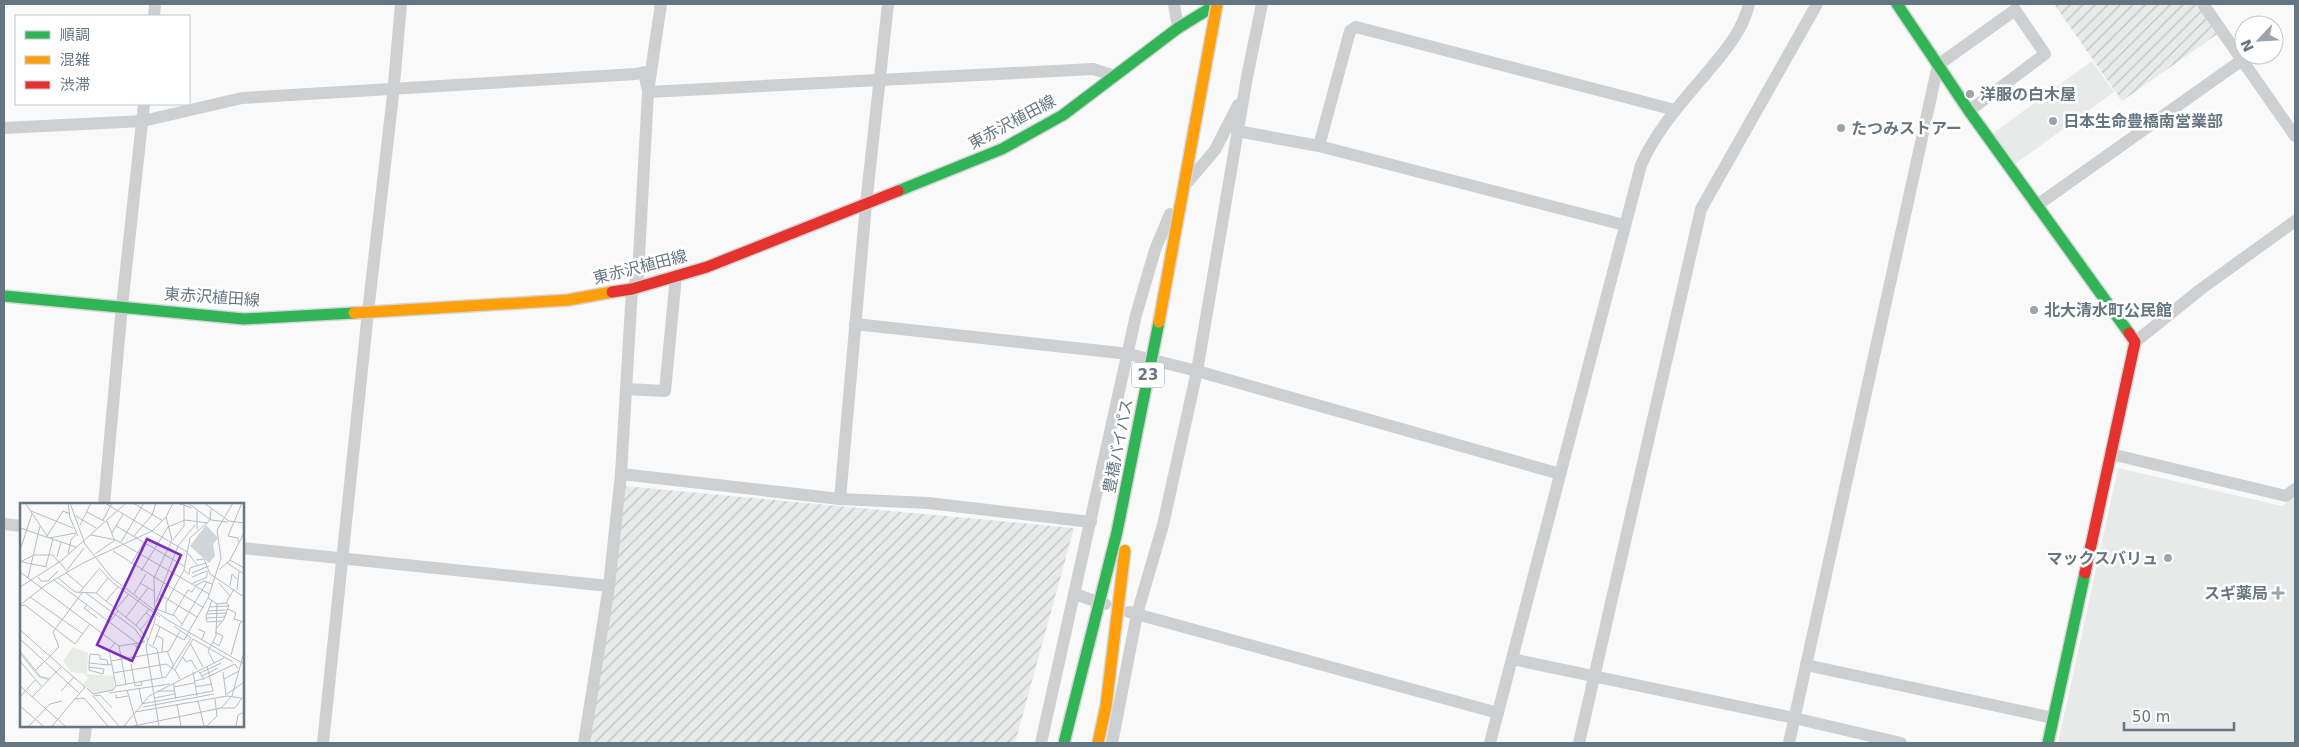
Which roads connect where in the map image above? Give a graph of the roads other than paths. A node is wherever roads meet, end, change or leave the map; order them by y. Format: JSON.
{"nodes":[{"id":1,"x":401,"y":4,"type":"edge"},
{"id":2,"x":661,"y":4,"type":"edge"},
{"id":3,"x":888,"y":4,"type":"edge"},
{"id":4,"x":1174,"y":4,"type":"edge"},
{"id":5,"x":1217,"y":4,"type":"edge"},
{"id":6,"x":1262,"y":4,"type":"edge"},
{"id":7,"x":1749,"y":4,"type":"edge"},
{"id":8,"x":1817,"y":4,"type":"edge"},
{"id":9,"x":1896,"y":4,"type":"edge"},
{"id":10,"x":2203,"y":4,"type":"edge"},
{"id":11,"x":1178,"y":28,"type":"junction"},
{"id":12,"x":2234,"y":49,"type":"edge"},
{"id":13,"x":1938,"y":65,"type":"junction"},
{"id":14,"x":2235,"y":65,"type":"edge"},
{"id":15,"x":2246,"y":65,"type":"edge"},
{"id":16,"x":1115,"y":76,"type":"junction"},
{"id":17,"x":1247,"y":77,"type":"junction"},
{"id":18,"x":880,"y":82,"type":"junction"},
{"id":19,"x":394,"y":89,"type":"junction"},
{"id":20,"x":648,"y":92,"type":"junction"},
{"id":21,"x":144,"y":105,"type":"edge"},
{"id":22,"x":1675,"y":110,"type":"junction"},
{"id":23,"x":1969,"y":111,"type":"junction"},
{"id":24,"x":143,"y":121,"type":"junction"},
{"id":25,"x":2291,"y":122,"type":"edge"},
{"id":26,"x":4,"y":128,"type":"edge"},
{"id":27,"x":1238,"y":131,"type":"junction"},
{"id":28,"x":2295,"y":136,"type":"edge"},
{"id":29,"x":1319,"y":146,"type":"junction"},
{"id":30,"x":866,"y":204,"type":"junction"},
{"id":31,"x":2036,"y":206,"type":"junction"},
{"id":32,"x":2295,"y":222,"type":"edge"},
{"id":33,"x":1624,"y":225,"type":"junction"},
{"id":34,"x":676,"y":276,"type":"junction"},
{"id":35,"x":632,"y":289,"type":"junction"},
{"id":36,"x":4,"y":296,"type":"edge"},
{"id":37,"x":122,"y":306,"type":"junction"},
{"id":38,"x":368,"y":312,"type":"junction"},
{"id":39,"x":856,"y":324,"type":"junction"},
{"id":40,"x":2135,"y":342,"type":"junction"},
{"id":41,"x":1128,"y":354,"type":"junction"},
{"id":42,"x":1197,"y":371,"type":"junction"},
{"id":43,"x":626,"y":389,"type":"junction"},
{"id":44,"x":1140,"y":418,"type":"junction"},
{"id":45,"x":2111,"y":454,"type":"junction"},
{"id":46,"x":621,"y":474,"type":"junction"},
{"id":47,"x":1560,"y":474,"type":"junction"},
{"id":48,"x":2295,"y":489,"type":"edge"},
{"id":49,"x":840,"y":500,"type":"junction"},
{"id":50,"x":104,"y":503,"type":"edge"},
{"id":51,"x":1091,"y":522,"type":"junction"},
{"id":52,"x":4,"y":524,"type":"edge"},
{"id":53,"x":20,"y":526,"type":"edge"},
{"id":54,"x":244,"y":548,"type":"edge"},
{"id":55,"x":342,"y":559,"type":"junction"},
{"id":56,"x":609,"y":586,"type":"junction"},
{"id":57,"x":1074,"y":594,"type":"junction"},
{"id":58,"x":1137,"y":614,"type":"junction"},
{"id":59,"x":1512,"y":659,"type":"junction"},
{"id":60,"x":1806,"y":665,"type":"junction"},
{"id":61,"x":1594,"y":676,"type":"junction"},
{"id":62,"x":1498,"y":713,"type":"junction"},
{"id":63,"x":1794,"y":718,"type":"junction"},
{"id":64,"x":2053,"y":718,"type":"junction"},
{"id":65,"x":86,"y":727,"type":"edge"},
{"id":66,"x":84,"y":743,"type":"edge"},
{"id":67,"x":323,"y":743,"type":"edge"},
{"id":68,"x":584,"y":743,"type":"edge"},
{"id":69,"x":1040,"y":743,"type":"edge"},
{"id":70,"x":1064,"y":743,"type":"edge"},
{"id":71,"x":1098,"y":743,"type":"edge"},
{"id":72,"x":1112,"y":743,"type":"edge"},
{"id":73,"x":1490,"y":743,"type":"edge"},
{"id":74,"x":1579,"y":743,"type":"edge"},
{"id":75,"x":1789,"y":743,"type":"edge"},
{"id":76,"x":1901,"y":743,"type":"edge"},
{"id":77,"x":2048,"y":743,"type":"edge"}],
"edges":[{"from":1,"to":19,"type":"street"},
{"from":2,"to":20,"type":"street"},
{"from":3,"to":18,"type":"street"},
{"from":4,"to":11,"type":"street"},
{"from":5,"to":11,"type":"main road","name":"東赤沢植田線"},
{"from":5,"to":44,"type":"main road","name":"豊橋バイパス","number":"23","bridge":true},
{"from":6,"to":17,"type":"street"},
{"from":7,"to":22,"type":"street"},
{"from":8,"to":61,"type":"street"},
{"from":9,"to":13,"type":"main road"},
{"from":10,"to":12,"type":"street"},
{"from":11,"to":16,"type":"main road","name":"東赤沢植田線"},
{"from":13,"to":23,"type":"main road"},
{"from":13,"to":23,"type":"street"},
{"from":13,"to":60,"type":"street"},
{"from":14,"to":31,"type":"street"},
{"from":15,"to":25,"type":"street"},
{"from":16,"to":18,"type":"street"},
{"from":16,"to":30,"type":"main road","name":"東赤沢植田線"},
{"from":17,"to":27,"type":"street"},
{"from":17,"to":41,"type":"street"},
{"from":18,"to":20,"type":"street"},
{"from":18,"to":30,"type":"street"},
{"from":19,"to":20,"type":"street"},
{"from":19,"to":24,"type":"street"},
{"from":19,"to":38,"type":"street"},
{"from":20,"to":35,"type":"street"},
{"from":21,"to":24,"type":"street"},
{"from":22,"to":29,"type":"street"},
{"from":22,"to":33,"type":"street"},
{"from":23,"to":31,"type":"main road"},
{"from":24,"to":26,"type":"street"},
{"from":24,"to":37,"type":"street"},
{"from":25,"to":28,"type":"street"},
{"from":27,"to":29,"type":"street"},
{"from":27,"to":42,"type":"street"},
{"from":29,"to":33,"type":"street"},
{"from":30,"to":34,"type":"main road","name":"東赤沢植田線"},
{"from":30,"to":39,"type":"street"},
{"from":31,"to":40,"type":"main road"},
{"from":32,"to":40,"type":"street"},
{"from":33,"to":47,"type":"street"},
{"from":34,"to":35,"type":"main road","name":"東赤沢植田線"},
{"from":34,"to":43,"type":"street"},
{"from":35,"to":38,"type":"main road","name":"東赤沢植田線"},
{"from":35,"to":43,"type":"street"},
{"from":36,"to":37,"type":"main road","name":"東赤沢植田線"},
{"from":37,"to":38,"type":"main road","name":"東赤沢植田線"},
{"from":37,"to":50,"type":"street"},
{"from":38,"to":55,"type":"street"},
{"from":39,"to":41,"type":"street"},
{"from":39,"to":49,"type":"street"},
{"from":40,"to":45,"type":"main road"},
{"from":41,"to":42,"type":"street"},
{"from":41,"to":51,"type":"street"},
{"from":42,"to":47,"type":"street"},
{"from":42,"to":58,"type":"street"},
{"from":43,"to":46,"type":"street"},
{"from":44,"to":70,"type":"main road","name":"豊橋バイパス","number":"23","bridge":true},
{"from":44,"to":71,"type":"main road","number":"23","bridge":true},
{"from":45,"to":48,"type":"street"},
{"from":45,"to":64,"type":"main road"},
{"from":46,"to":49,"type":"street"},
{"from":46,"to":56,"type":"street"},
{"from":47,"to":59,"type":"street"},
{"from":49,"to":51,"type":"street"},
{"from":51,"to":57,"type":"street"},
{"from":52,"to":53,"type":"street"},
{"from":54,"to":55,"type":"street"},
{"from":55,"to":56,"type":"street"},
{"from":55,"to":67,"type":"street"},
{"from":56,"to":68,"type":"street"},
{"from":57,"to":58,"type":"street"},
{"from":57,"to":69,"type":"street"},
{"from":58,"to":62,"type":"street"},
{"from":58,"to":72,"type":"street"},
{"from":59,"to":61,"type":"street"},
{"from":59,"to":62,"type":"street"},
{"from":60,"to":63,"type":"street"},
{"from":60,"to":64,"type":"street"},
{"from":61,"to":63,"type":"street"},
{"from":61,"to":74,"type":"street"},
{"from":62,"to":73,"type":"street"},
{"from":63,"to":75,"type":"street"},
{"from":63,"to":76,"type":"street"},
{"from":64,"to":77,"type":"main road"},
{"from":65,"to":66,"type":"street"}]}
